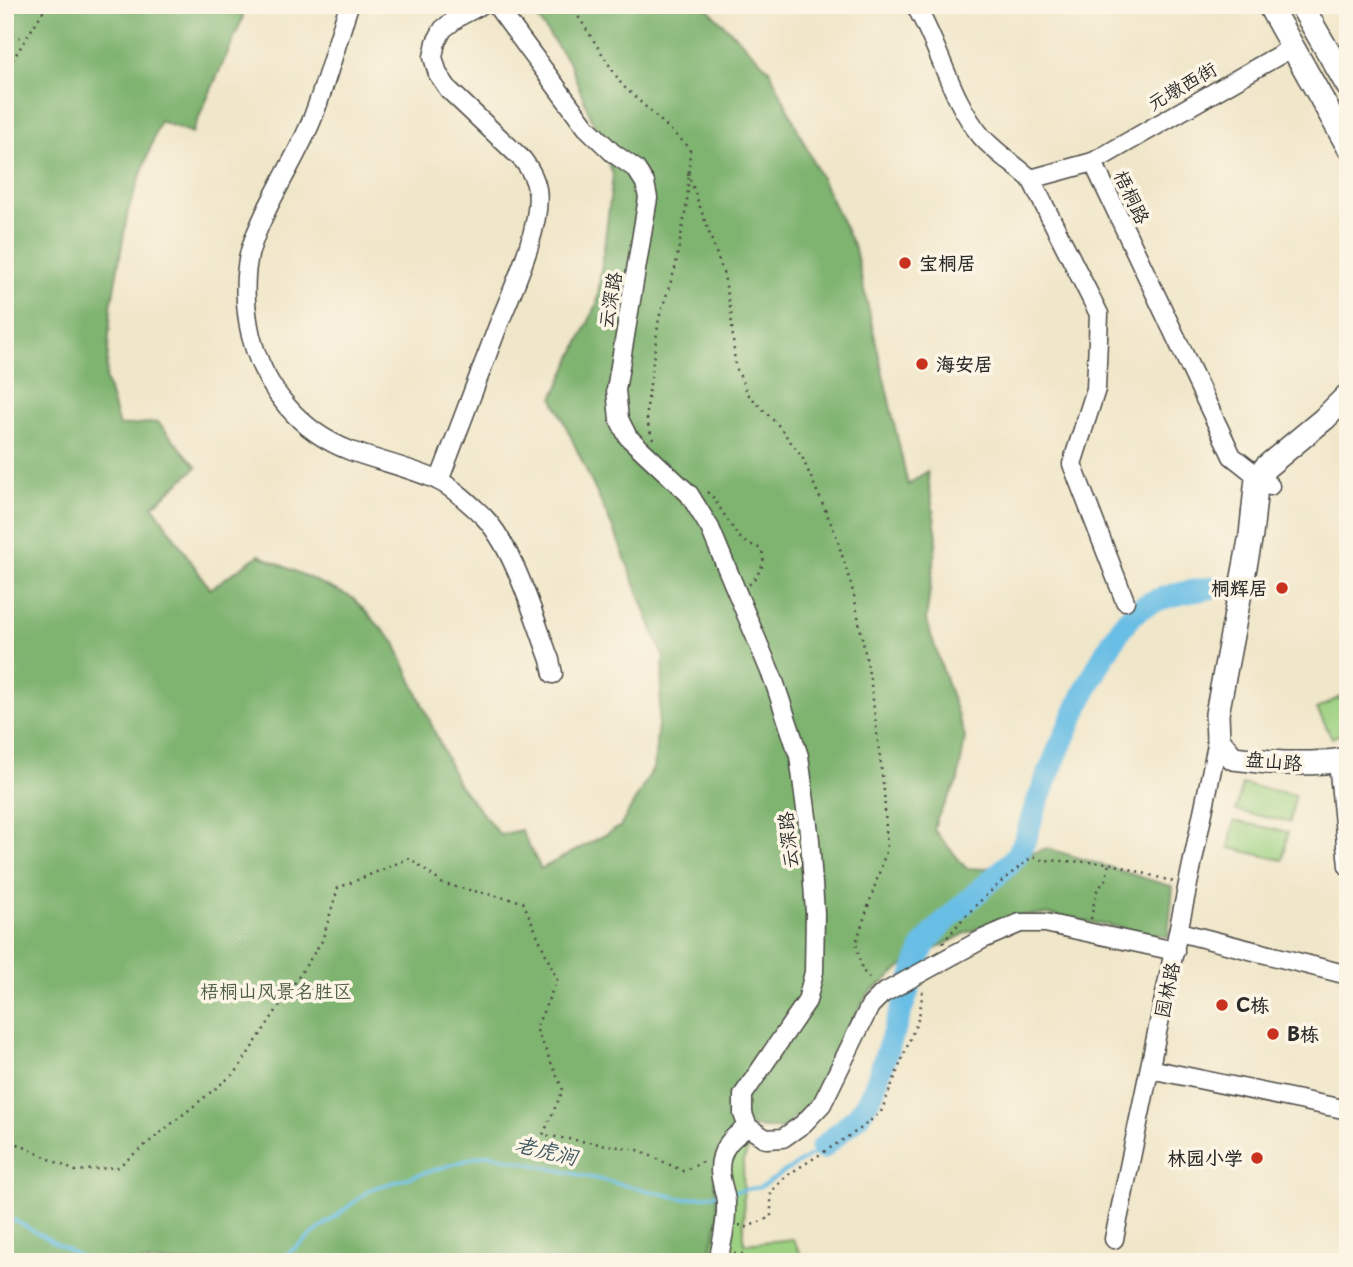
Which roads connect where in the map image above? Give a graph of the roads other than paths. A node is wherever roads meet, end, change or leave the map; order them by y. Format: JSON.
{"nodes":[{"id":1,"x":349,"y":5,"type":"edge"},
{"id":2,"x":481,"y":5,"type":"edge"},
{"id":3,"x":496,"y":5,"type":"edge"},
{"id":4,"x":915,"y":5,"type":"edge"},
{"id":5,"x":1269,"y":5,"type":"edge"},
{"id":6,"x":1301,"y":5,"type":"edge"},
{"id":7,"x":1293,"y":47,"type":"junction"},
{"id":8,"x":1348,"y":86,"type":"edge"},
{"id":9,"x":1348,"y":146,"type":"edge"},
{"id":10,"x":1093,"y":162,"type":"junction"},
{"id":11,"x":1031,"y":179,"type":"junction"},
{"id":12,"x":1348,"y":395,"type":"edge"},
{"id":13,"x":1348,"y":419,"type":"edge"},
{"id":14,"x":439,"y":481,"type":"junction"},
{"id":15,"x":1264,"y":482,"type":"junction"},
{"id":16,"x":1125,"y":601,"type":"dead end"},
{"id":17,"x":553,"y":674,"type":"dead end"},
{"id":18,"x":1218,"y":740,"type":"junction"},
{"id":19,"x":1344,"y":758,"type":"edge"},
{"id":20,"x":1348,"y":866,"type":"edge"},
{"id":21,"x":1179,"y":932,"type":"junction"},
{"id":22,"x":1175,"y":951,"type":"junction"},
{"id":23,"x":1348,"y":975,"type":"edge"},
{"id":24,"x":1150,"y":1069,"type":"junction"},
{"id":25,"x":1348,"y":1110,"type":"edge"},
{"id":26,"x":748,"y":1127,"type":"junction"},
{"id":27,"x":1114,"y":1239,"type":"dead end"},
{"id":28,"x":718,"y":1262,"type":"edge"}],
"edges":[{"from":1,"to":14,"type":"street"},
{"from":2,"to":14,"type":"street"},
{"from":3,"to":26,"type":"street","name":"云深路"},
{"from":4,"to":11,"type":"street"},
{"from":5,"to":7,"type":"main road"},
{"from":6,"to":8,"type":"main road"},
{"from":7,"to":9,"type":"main road"},
{"from":7,"to":10,"type":"street","name":"元墩西街"},
{"from":10,"to":11,"type":"street","name":"梧桐路"},
{"from":10,"to":15,"type":"street","name":"梧桐路"},
{"from":11,"to":16,"type":"street"},
{"from":12,"to":15,"type":"main road"},
{"from":13,"to":15,"type":"main road"},
{"from":14,"to":17,"type":"street"},
{"from":15,"to":18,"type":"main road","name":"园林路"},
{"from":18,"to":19,"type":"main road","name":"盘山路"},
{"from":18,"to":21,"type":"street","name":"园林路"},
{"from":19,"to":20,"type":"street"},
{"from":21,"to":22,"type":"street","name":"园林路"},
{"from":21,"to":23,"type":"street"},
{"from":22,"to":24,"type":"street","name":"园林路"},
{"from":22,"to":26,"type":"street","bridge":true},
{"from":24,"to":25,"type":"street"},
{"from":24,"to":27,"type":"street","name":"园林路"},
{"from":26,"to":28,"type":"street"}]}
